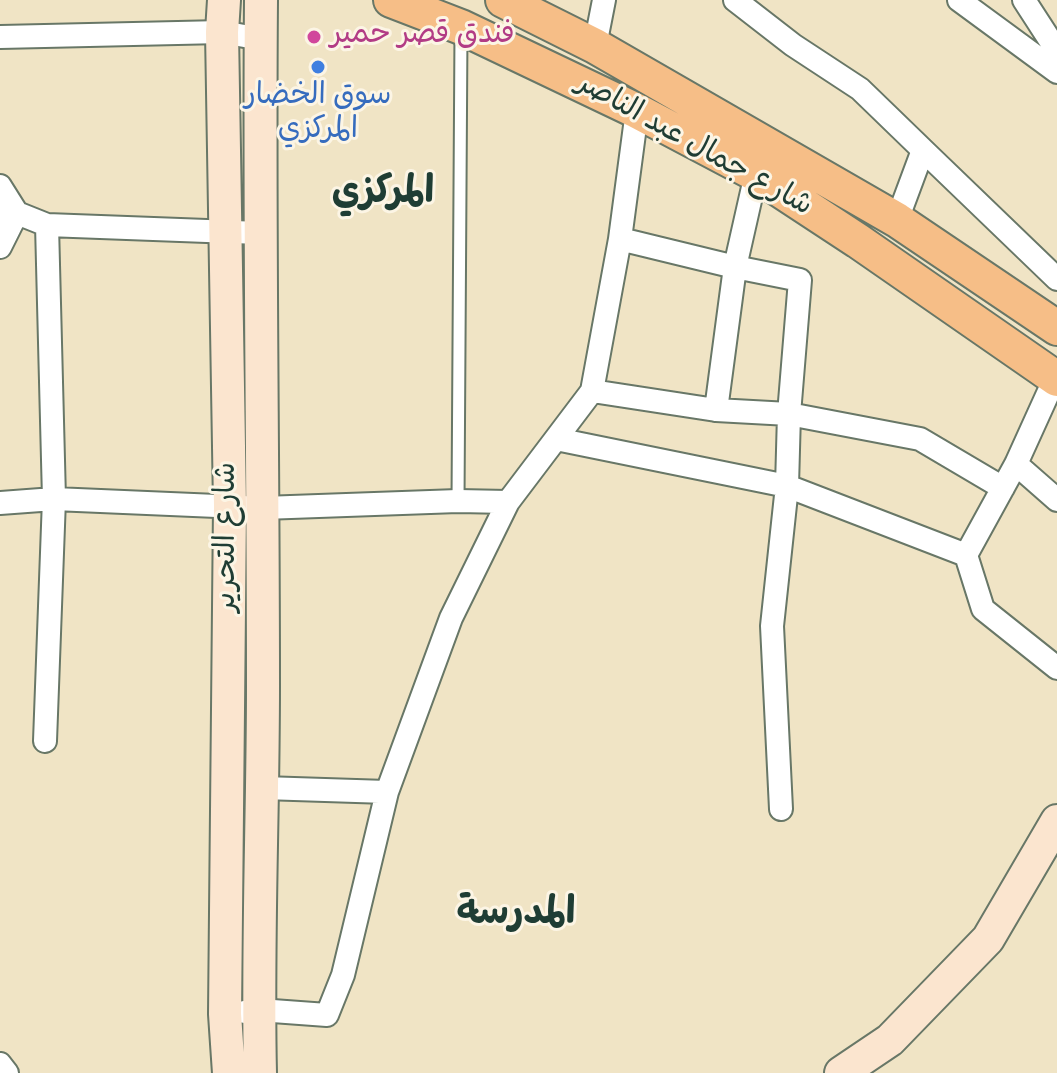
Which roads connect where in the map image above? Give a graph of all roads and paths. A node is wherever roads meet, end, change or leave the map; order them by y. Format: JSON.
{"nodes":[{"id":1,"x":224,"y":0,"type":"edge"},
{"id":2,"x":261,"y":0,"type":"edge"},
{"id":3,"x":391,"y":0,"type":"edge"},
{"id":4,"x":503,"y":0,"type":"edge"},
{"id":5,"x":604,"y":0,"type":"edge"},
{"id":6,"x":735,"y":0,"type":"edge"},
{"id":7,"x":959,"y":0,"type":"edge"},
{"id":8,"x":1024,"y":0,"type":"edge"},
{"id":9,"x":461,"y":27,"type":"junction"},
{"id":10,"x":222,"y":32,"type":"junction"},
{"id":11,"x":0,"y":37,"type":"edge"},
{"id":12,"x":261,"y":39,"type":"junction"},
{"id":13,"x":595,"y":46,"type":"junction"},
{"id":14,"x":1057,"y":51,"type":"edge"},
{"id":15,"x":1057,"y":72,"type":"edge"},
{"id":16,"x":637,"y":111,"type":"junction"},
{"id":17,"x":923,"y":150,"type":"junction"},
{"id":18,"x":756,"y":174,"type":"junction"},
{"id":19,"x":0,"y":186,"type":"edge"},
{"id":20,"x":9,"y":214,"type":"edge"},
{"id":21,"x":897,"y":220,"type":"junction"},
{"id":22,"x":47,"y":225,"type":"junction"},
{"id":23,"x":226,"y":233,"type":"junction"},
{"id":24,"x":260,"y":233,"type":"junction"},
{"id":25,"x":620,"y":239,"type":"junction"},
{"id":26,"x":0,"y":247,"type":"edge"},
{"id":27,"x":735,"y":267,"type":"junction"},
{"id":28,"x":1057,"y":279,"type":"edge"},
{"id":29,"x":1057,"y":328,"type":"edge"},
{"id":30,"x":1056,"y":379,"type":"edge"},
{"id":31,"x":592,"y":391,"type":"junction"},
{"id":32,"x":716,"y":410,"type":"junction"},
{"id":33,"x":789,"y":414,"type":"junction"},
{"id":34,"x":556,"y":439,"type":"junction"},
{"id":35,"x":1016,"y":464,"type":"junction"},
{"id":36,"x":787,"y":486,"type":"junction"},
{"id":37,"x":1003,"y":488,"type":"junction"},
{"id":38,"x":54,"y":499,"type":"junction"},
{"id":39,"x":1057,"y":500,"type":"edge"},
{"id":40,"x":458,"y":501,"type":"junction"},
{"id":41,"x":508,"y":502,"type":"junction"},
{"id":42,"x":0,"y":503,"type":"edge"},
{"id":43,"x":230,"y":506,"type":"junction"},
{"id":44,"x":263,"y":508,"type":"junction"},
{"id":45,"x":966,"y":555,"type":"junction"},
{"id":46,"x":1057,"y":668,"type":"edge"},
{"id":47,"x":45,"y":741,"type":"dead end"},
{"id":48,"x":263,"y":788,"type":"junction"},
{"id":49,"x":387,"y":792,"type":"junction"},
{"id":50,"x":781,"y":809,"type":"dead end"},
{"id":51,"x":1053,"y":836,"type":"edge"},
{"id":52,"x":259,"y":1010,"type":"junction"},
{"id":53,"x":225,"y":1014,"type":"junction"},
{"id":54,"x":0,"y":1064,"type":"edge"},
{"id":55,"x":7,"y":1073,"type":"edge"},
{"id":56,"x":229,"y":1073,"type":"edge"},
{"id":57,"x":260,"y":1073,"type":"edge"},
{"id":58,"x":841,"y":1073,"type":"edge"}],
"edges":[{"from":1,"to":10,"type":"main road","name":"شارع التحرير"},
{"from":2,"to":12,"type":"main road","name":"شارع التحرير"},
{"from":3,"to":9,"type":"main road","name":"شارع جمال عبد الناصر"},
{"from":4,"to":13,"type":"main road","name":"شارع جمال عبد الناصر"},
{"from":5,"to":13,"type":"street"},
{"from":6,"to":17,"type":"street"},
{"from":7,"to":15,"type":"street"},
{"from":8,"to":14,"type":"street"},
{"from":9,"to":16,"type":"main road","name":"شارع جمال عبد الناصر"},
{"from":9,"to":40,"type":"lane"},
{"from":10,"to":11,"type":"street"},
{"from":10,"to":12,"type":"street"},
{"from":10,"to":23,"type":"main road","name":"شارع التحرير"},
{"from":12,"to":24,"type":"main road","name":"شارع التحرير"},
{"from":13,"to":21,"type":"main road","name":"شارع جمال عبد الناصر"},
{"from":16,"to":18,"type":"main road","name":"شارع جمال عبد الناصر"},
{"from":16,"to":25,"type":"street"},
{"from":17,"to":21,"type":"street"},
{"from":17,"to":28,"type":"street"},
{"from":18,"to":27,"type":"street"},
{"from":18,"to":30,"type":"main road","name":"شارع جمال عبد الناصر"},
{"from":19,"to":20,"type":"street"},
{"from":20,"to":22,"type":"street"},
{"from":20,"to":26,"type":"street"},
{"from":21,"to":29,"type":"main road","name":"شارع جمال عبد الناصر"},
{"from":22,"to":23,"type":"street"},
{"from":22,"to":38,"type":"street"},
{"from":23,"to":24,"type":"street"},
{"from":23,"to":43,"type":"main road","name":"شارع التحرير"},
{"from":24,"to":44,"type":"main road","name":"شارع التحرير"},
{"from":25,"to":27,"type":"street"},
{"from":25,"to":31,"type":"street"},
{"from":27,"to":32,"type":"street"},
{"from":27,"to":33,"type":"street"},
{"from":30,"to":35,"type":"street"},
{"from":31,"to":32,"type":"street"},
{"from":31,"to":34,"type":"street"},
{"from":32,"to":33,"type":"street"},
{"from":33,"to":36,"type":"street"},
{"from":33,"to":37,"type":"street"},
{"from":34,"to":36,"type":"street"},
{"from":34,"to":41,"type":"street"},
{"from":35,"to":37,"type":"street"},
{"from":35,"to":39,"type":"street"},
{"from":36,"to":45,"type":"street"},
{"from":36,"to":50,"type":"street"},
{"from":37,"to":45,"type":"street"},
{"from":38,"to":42,"type":"street"},
{"from":38,"to":43,"type":"street"},
{"from":38,"to":47,"type":"street"},
{"from":40,"to":41,"type":"street"},
{"from":40,"to":44,"type":"street"},
{"from":41,"to":49,"type":"street"},
{"from":43,"to":44,"type":"street"},
{"from":43,"to":53,"type":"main road","name":"شارع التحرير"},
{"from":44,"to":48,"type":"main road","name":"شارع التحرير"},
{"from":45,"to":46,"type":"street"},
{"from":48,"to":49,"type":"street"},
{"from":48,"to":52,"type":"main road","name":"شارع التحرير"},
{"from":49,"to":52,"type":"street"},
{"from":51,"to":58,"type":"main road"},
{"from":52,"to":53,"type":"street"},
{"from":52,"to":57,"type":"main road","name":"شارع التحرير"},
{"from":53,"to":56,"type":"main road","name":"شارع التحرير"},
{"from":54,"to":55,"type":"street"}]}
